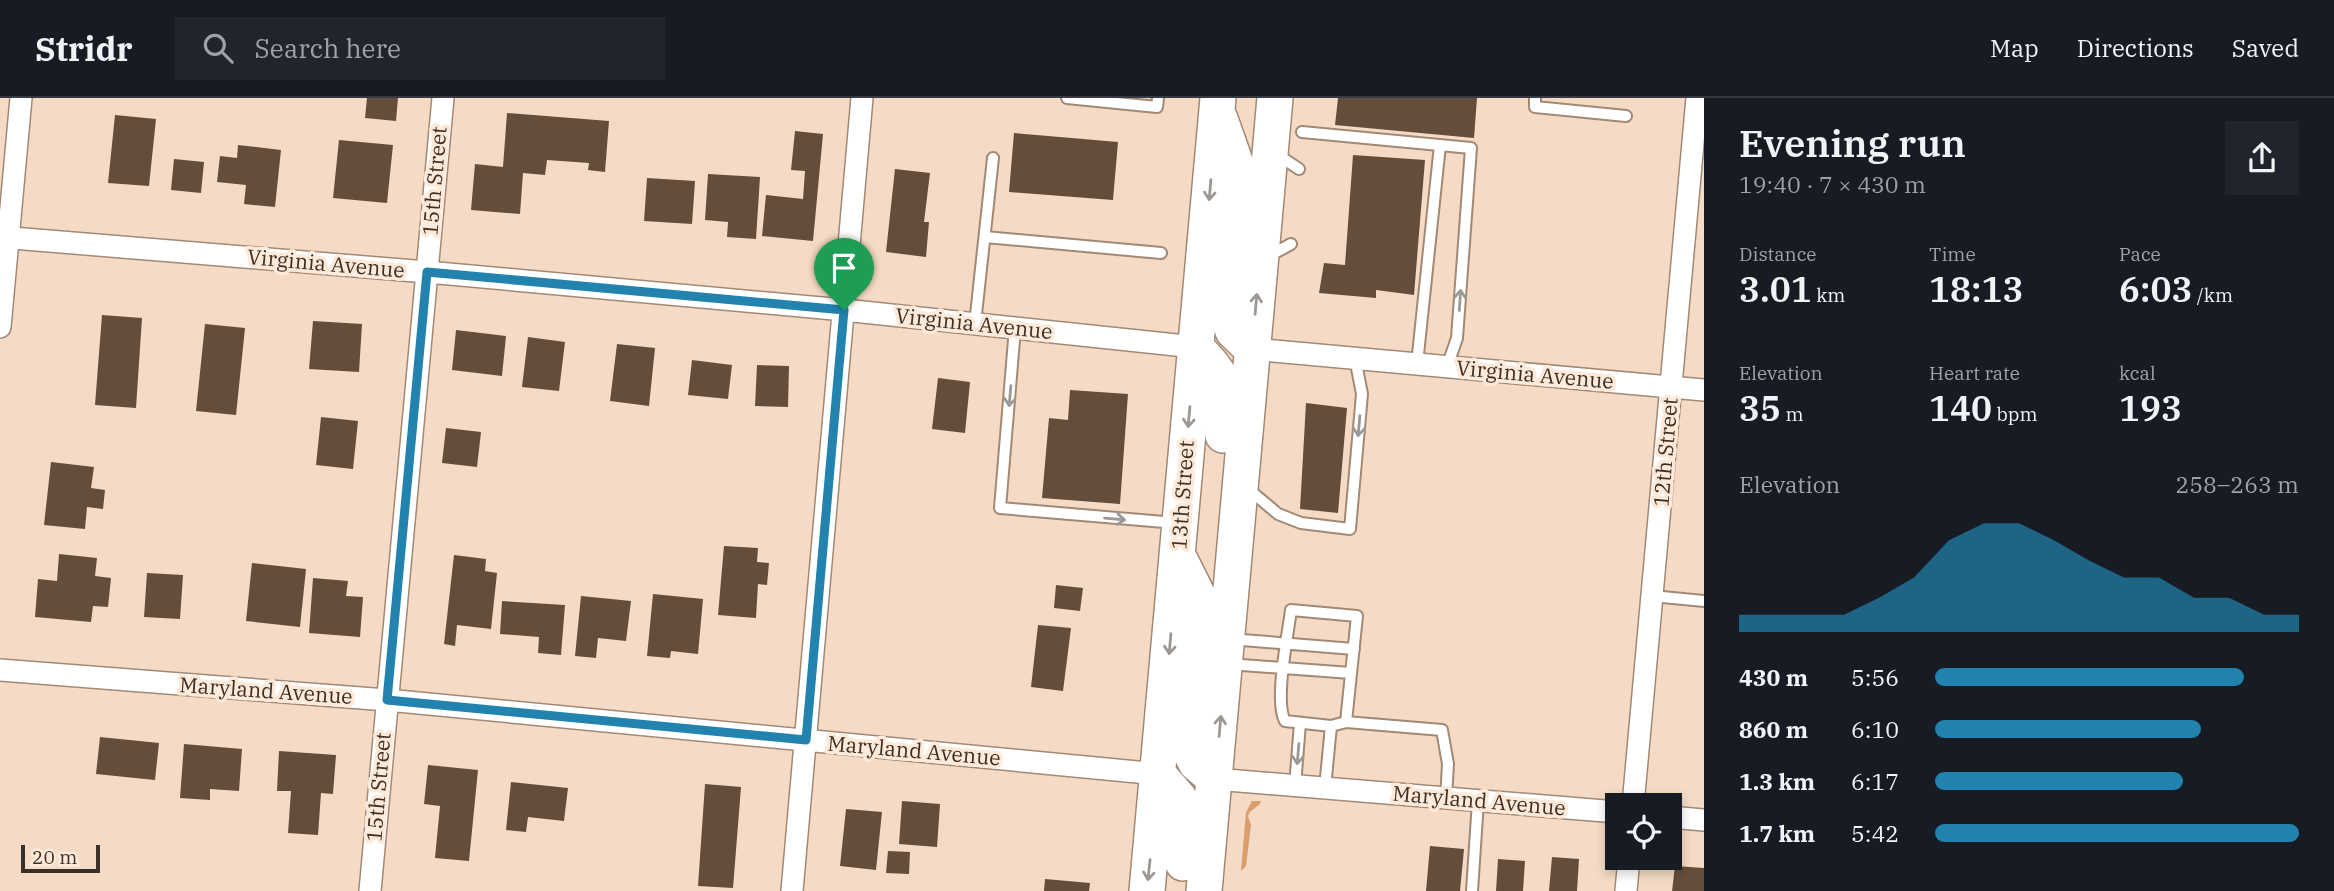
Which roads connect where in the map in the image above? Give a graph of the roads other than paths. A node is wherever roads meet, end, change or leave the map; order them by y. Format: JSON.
{"nodes":[{"id":1,"x":21,"y":98,"type":"edge"},
{"id":2,"x":443,"y":98,"type":"edge"},
{"id":3,"x":862,"y":98,"type":"edge"},
{"id":4,"x":1068,"y":98,"type":"edge"},
{"id":5,"x":1157,"y":98,"type":"edge"},
{"id":6,"x":1275,"y":98,"type":"edge"},
{"id":7,"x":1535,"y":98,"type":"edge"},
{"id":8,"x":1697,"y":98,"type":"edge"},
{"id":9,"x":1218,"y":104,"type":"edge"},
{"id":10,"x":1626,"y":116,"type":"dead end"},
{"id":11,"x":1302,"y":132,"type":"dead end"},
{"id":12,"x":1440,"y":145,"type":"junction"},
{"id":13,"x":1270,"y":150,"type":"junction"},
{"id":14,"x":993,"y":158,"type":"dead end"},
{"id":15,"x":1299,"y":169,"type":"dead end"},
{"id":16,"x":1697,"y":172,"type":"edge"},
{"id":17,"x":4,"y":237,"type":"edge"},
{"id":18,"x":985,"y":237,"type":"junction"},
{"id":19,"x":1292,"y":244,"type":"dead end"},
{"id":20,"x":1161,"y":253,"type":"dead end"},
{"id":21,"x":1260,"y":261,"type":"junction"},
{"id":22,"x":427,"y":272,"type":"junction"},
{"id":23,"x":844,"y":310,"type":"junction"},
{"id":24,"x":975,"y":324,"type":"junction"},
{"id":25,"x":0,"y":327,"type":"edge"},
{"id":26,"x":1016,"y":328,"type":"junction"},
{"id":27,"x":1195,"y":347,"type":"junction"},
{"id":28,"x":1267,"y":351,"type":"junction"},
{"id":29,"x":1355,"y":358,"type":"junction"},
{"id":30,"x":1417,"y":364,"type":"junction"},
{"id":31,"x":1447,"y":367,"type":"junction"},
{"id":32,"x":1672,"y":387,"type":"junction"},
{"id":33,"x":1704,"y":390,"type":"edge"},
{"id":34,"x":1241,"y":483,"type":"junction"},
{"id":35,"x":1179,"y":540,"type":"junction"},
{"id":36,"x":1232,"y":590,"type":"junction"},
{"id":37,"x":1653,"y":596,"type":"junction"},
{"id":38,"x":1704,"y":601,"type":"edge"},
{"id":39,"x":1287,"y":644,"type":"junction"},
{"id":40,"x":1354,"y":649,"type":"junction"},
{"id":41,"x":1226,"y":651,"type":"junction"},
{"id":42,"x":1283,"y":668,"type":"junction"},
{"id":43,"x":0,"y":670,"type":"edge"},
{"id":44,"x":1351,"y":673,"type":"junction"},
{"id":45,"x":387,"y":700,"type":"junction"},
{"id":46,"x":1346,"y":722,"type":"junction"},
{"id":47,"x":1300,"y":723,"type":"junction"},
{"id":48,"x":1331,"y":726,"type":"junction"},
{"id":49,"x":806,"y":740,"type":"junction"},
{"id":50,"x":1158,"y":774,"type":"junction"},
{"id":51,"x":1215,"y":779,"type":"junction"},
{"id":52,"x":1295,"y":786,"type":"junction"},
{"id":53,"x":1325,"y":788,"type":"junction"},
{"id":54,"x":1634,"y":793,"type":"edge"},
{"id":55,"x":1446,"y":798,"type":"junction"},
{"id":56,"x":1478,"y":801,"type":"junction"},
{"id":57,"x":1605,"y":811,"type":"edge"},
{"id":58,"x":1682,"y":818,"type":"edge"},
{"id":59,"x":1704,"y":820,"type":"edge"},
{"id":60,"x":1628,"y":870,"type":"edge"},
{"id":61,"x":370,"y":891,"type":"edge"},
{"id":62,"x":792,"y":891,"type":"edge"},
{"id":63,"x":1147,"y":891,"type":"edge"},
{"id":64,"x":1181,"y":891,"type":"edge"},
{"id":65,"x":1204,"y":891,"type":"edge"},
{"id":66,"x":1472,"y":891,"type":"edge"},
{"id":67,"x":1626,"y":891,"type":"edge"}],
"edges":[{"from":1,"to":17,"type":"street"},
{"from":2,"to":22,"type":"street","name":"15th Street"},
{"from":3,"to":23,"type":"street"},
{"from":4,"to":5,"type":"lane"},
{"from":6,"to":13,"type":"highway"},
{"from":7,"to":10,"type":"lane"},
{"from":8,"to":16,"type":"street","name":"12th Street"},
{"from":9,"to":27,"type":"highway","name":"13th Street","one_way":true},
{"from":9,"to":28,"type":"highway"},
{"from":11,"to":12,"type":"lane"},
{"from":12,"to":30,"type":"lane"},
{"from":31,"to":12,"type":"lane","one_way":true},
{"from":13,"to":15,"type":"lane"},
{"from":13,"to":21,"type":"highway"},
{"from":14,"to":18,"type":"lane"},
{"from":16,"to":32,"type":"street","name":"12th Street"},
{"from":17,"to":22,"type":"street","name":"Virginia Avenue"},
{"from":17,"to":25,"type":"street"},
{"from":18,"to":20,"type":"lane"},
{"from":18,"to":24,"type":"lane"},
{"from":19,"to":21,"type":"lane"},
{"from":28,"to":21,"type":"highway","one_way":true},
{"from":22,"to":23,"type":"street","name":"Virginia Avenue"},
{"from":22,"to":45,"type":"street","name":"15th Street"},
{"from":23,"to":24,"type":"street","name":"Virginia Avenue"},
{"from":23,"to":49,"type":"street"},
{"from":24,"to":26,"type":"street","name":"Virginia Avenue"},
{"from":26,"to":27,"type":"street","name":"Virginia Avenue"},
{"from":26,"to":35,"type":"lane","one_way":true},
{"from":27,"to":35,"type":"highway","name":"13th Street","one_way":true},
{"from":27,"to":36,"type":"highway"},
{"from":28,"to":29,"type":"street","name":"Virginia Avenue"},
{"from":28,"to":34,"type":"highway"},
{"from":29,"to":30,"type":"street","name":"Virginia Avenue"},
{"from":29,"to":34,"type":"lane","one_way":true},
{"from":30,"to":31,"type":"street","name":"Virginia Avenue"},
{"from":31,"to":32,"type":"street","name":"Virginia Avenue"},
{"from":32,"to":33,"type":"street","name":"Virginia Avenue"},
{"from":32,"to":37,"type":"street","name":"12th Street"},
{"from":34,"to":36,"type":"highway"},
{"from":35,"to":50,"type":"highway","name":"13th Street","one_way":true},
{"from":35,"to":51,"type":"highway"},
{"from":36,"to":41,"type":"highway"},
{"from":37,"to":38,"type":"lane"},
{"from":37,"to":54,"type":"street","name":"12th Street"},
{"from":39,"to":40,"type":"lane"},
{"from":39,"to":40,"type":"lane"},
{"from":39,"to":41,"type":"lane"},
{"from":39,"to":42,"type":"lane"},
{"from":40,"to":44,"type":"lane"},
{"from":41,"to":42,"type":"lane"},
{"from":51,"to":41,"type":"highway","one_way":true},
{"from":42,"to":44,"type":"lane"},
{"from":42,"to":47,"type":"lane"},
{"from":43,"to":45,"type":"street","name":"Maryland Avenue"},
{"from":44,"to":46,"type":"lane"},
{"from":45,"to":49,"type":"street","name":"Maryland Avenue"},
{"from":45,"to":61,"type":"street","name":"15th Street"},
{"from":46,"to":48,"type":"lane"},
{"from":46,"to":55,"type":"lane"},
{"from":47,"to":48,"type":"lane"},
{"from":47,"to":52,"type":"lane","one_way":true},
{"from":48,"to":53,"type":"lane"},
{"from":49,"to":50,"type":"street","name":"Maryland Avenue"},
{"from":49,"to":62,"type":"street"},
{"from":50,"to":63,"type":"highway","name":"13th Street","one_way":true},
{"from":50,"to":64,"type":"highway"},
{"from":51,"to":52,"type":"street","name":"Maryland Avenue"},
{"from":51,"to":65,"type":"highway"},
{"from":52,"to":53,"type":"street","name":"Maryland Avenue"},
{"from":53,"to":55,"type":"street","name":"Maryland Avenue"},
{"from":55,"to":56,"type":"street","name":"Maryland Avenue"},
{"from":56,"to":57,"type":"street","name":"Maryland Avenue"},
{"from":56,"to":66,"type":"lane"},
{"from":58,"to":59,"type":"street"},
{"from":60,"to":67,"type":"street"}]}
